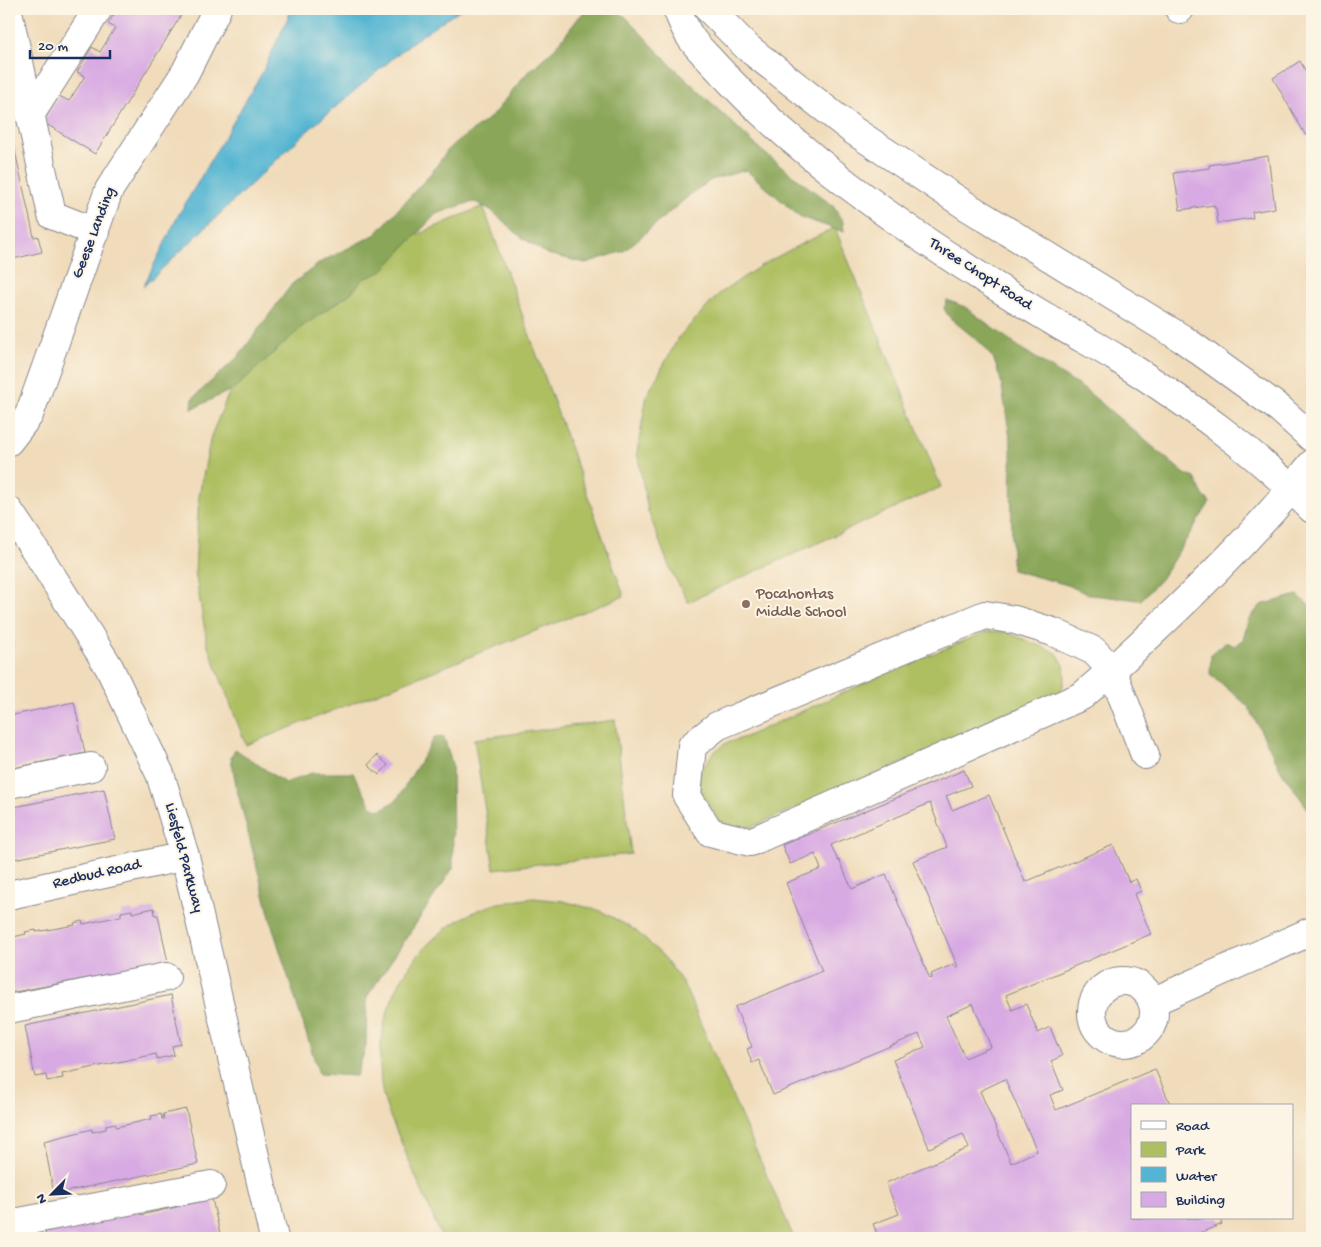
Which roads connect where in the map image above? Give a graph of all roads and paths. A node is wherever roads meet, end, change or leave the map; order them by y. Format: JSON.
{"nodes":[{"id":1,"x":98,"y":9,"type":"edge"},
{"id":2,"x":217,"y":9,"type":"edge"},
{"id":3,"x":677,"y":9,"type":"edge"},
{"id":4,"x":709,"y":9,"type":"edge"},
{"id":5,"x":9,"y":16,"type":"edge"},
{"id":6,"x":30,"y":114,"type":"junction"},
{"id":7,"x":95,"y":232,"type":"junction"},
{"id":8,"x":1312,"y":438,"type":"edge"},
{"id":9,"x":9,"y":441,"type":"edge"},
{"id":10,"x":1312,"y":464,"type":"edge"},
{"id":11,"x":1292,"y":488,"type":"junction"},
{"id":12,"x":1312,"y":509,"type":"edge"},
{"id":13,"x":9,"y":511,"type":"edge"},
{"id":14,"x":1112,"y":670,"type":"junction"},
{"id":15,"x":1145,"y":755,"type":"dead end"},
{"id":16,"x":91,"y":767,"type":"dead end"},
{"id":17,"x":9,"y":784,"type":"edge"},
{"id":18,"x":185,"y":856,"type":"junction"},
{"id":19,"x":9,"y":895,"type":"edge"},
{"id":20,"x":1312,"y":931,"type":"edge"},
{"id":21,"x":166,"y":977,"type":"dead end"},
{"id":22,"x":1152,"y":1002,"type":"dead end"},
{"id":23,"x":9,"y":1009,"type":"edge"},
{"id":24,"x":210,"y":1185,"type":"dead end"},
{"id":25,"x":9,"y":1224,"type":"edge"},
{"id":26,"x":274,"y":1238,"type":"edge"}],
"edges":[{"from":1,"to":6,"type":"main road"},
{"from":2,"to":7,"type":"main road","name":"Geese Landing"},
{"from":3,"to":11,"type":"main road","name":"Three Chopt Road"},
{"from":4,"to":8,"type":"main road"},
{"from":5,"to":6,"type":"main road"},
{"from":6,"to":7,"type":"main road"},
{"from":7,"to":9,"type":"main road","name":"Geese Landing"},
{"from":10,"to":11,"type":"main road"},
{"from":11,"to":12,"type":"main road","name":"Three Chopt Road"},
{"from":11,"to":14,"type":"main road"},
{"from":13,"to":18,"type":"main road","name":"Liesfeld Parkway"},
{"from":14,"to":14,"type":"main road"},
{"from":14,"to":15,"type":"main road"},
{"from":16,"to":17,"type":"main road"},
{"from":18,"to":19,"type":"main road","name":"Redbud Road"},
{"from":18,"to":26,"type":"main road","name":"Liesfeld Parkway"},
{"from":20,"to":22,"type":"main road"},
{"from":21,"to":23,"type":"main road"},
{"from":24,"to":25,"type":"main road"}]}
